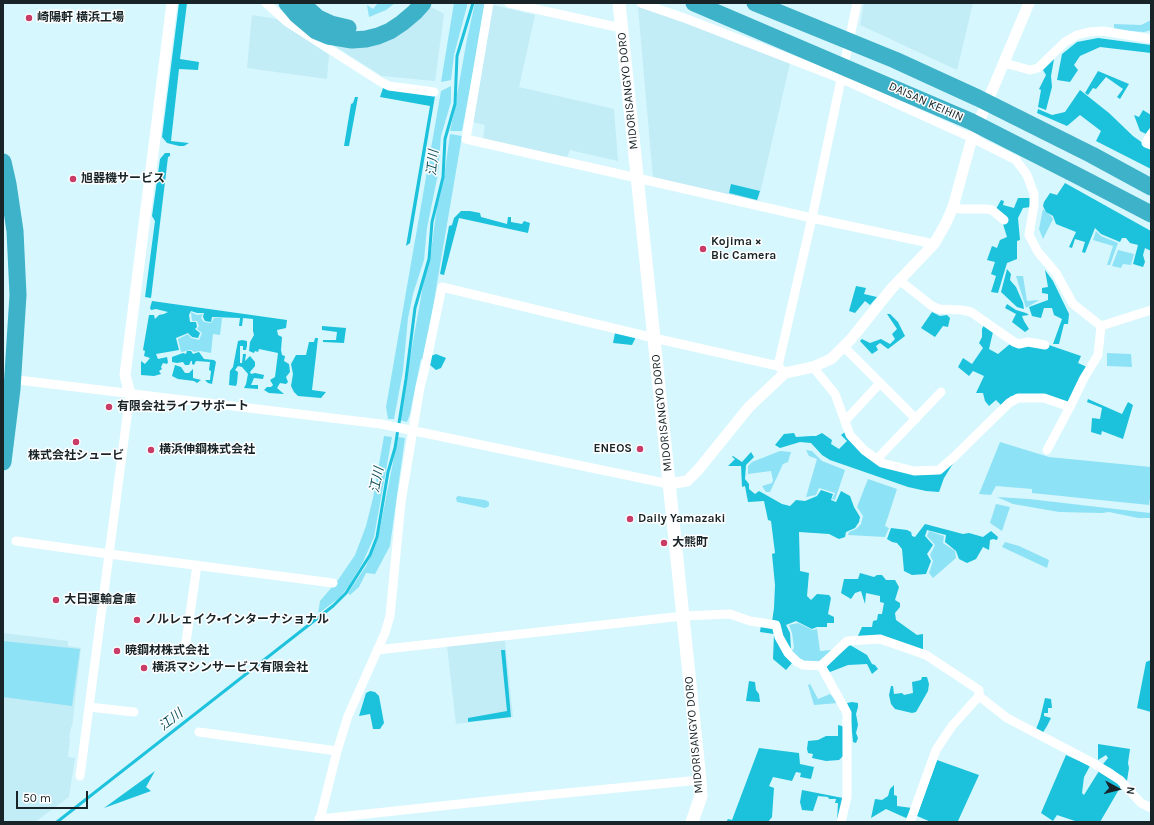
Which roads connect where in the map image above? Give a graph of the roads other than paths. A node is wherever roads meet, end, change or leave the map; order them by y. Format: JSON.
{"nodes":[{"id":1,"x":172,"y":3,"type":"edge"},
{"id":2,"x":266,"y":3,"type":"edge"},
{"id":3,"x":287,"y":3,"type":"edge"},
{"id":4,"x":305,"y":3,"type":"edge"},
{"id":5,"x":409,"y":3,"type":"edge"},
{"id":6,"x":423,"y":3,"type":"edge"},
{"id":7,"x":488,"y":3,"type":"edge"},
{"id":8,"x":510,"y":3,"type":"edge"},
{"id":9,"x":619,"y":3,"type":"edge"},
{"id":10,"x":641,"y":3,"type":"edge"},
{"id":11,"x":694,"y":3,"type":"edge"},
{"id":12,"x":755,"y":3,"type":"edge"},
{"id":13,"x":773,"y":3,"type":"edge"},
{"id":14,"x":858,"y":3,"type":"edge"},
{"id":15,"x":1029,"y":3,"type":"edge"},
{"id":16,"x":621,"y":28,"type":"junction"},
{"id":17,"x":1151,"y":39,"type":"edge"},
{"id":18,"x":895,"y":60,"type":"junction"},
{"id":19,"x":1004,"y":64,"type":"junction"},
{"id":20,"x":842,"y":79,"type":"junction"},
{"id":21,"x":434,"y":92,"type":"dead end"},
{"id":22,"x":1151,"y":134,"type":"edge"},
{"id":23,"x":972,"y":138,"type":"junction"},
{"id":24,"x":1151,"y":145,"type":"edge"},
{"id":25,"x":3,"y":162,"type":"edge"},
{"id":26,"x":3,"y":173,"type":"edge"},
{"id":27,"x":637,"y":179,"type":"junction"},
{"id":28,"x":3,"y":184,"type":"edge"},
{"id":29,"x":1151,"y":187,"type":"edge"},
{"id":30,"x":3,"y":194,"type":"edge"},
{"id":31,"x":953,"y":207,"type":"junction"},
{"id":32,"x":10,"y":210,"type":"junction"},
{"id":33,"x":1151,"y":214,"type":"edge"},
{"id":34,"x":812,"y":218,"type":"junction"},
{"id":35,"x":1004,"y":220,"type":"dead end"},
{"id":36,"x":934,"y":244,"type":"junction"},
{"id":37,"x":899,"y":280,"type":"junction"},
{"id":38,"x":1151,"y":310,"type":"edge"},
{"id":39,"x":1100,"y":326,"type":"junction"},
{"id":40,"x":654,"y":338,"type":"junction"},
{"id":41,"x":1045,"y":345,"type":"dead end"},
{"id":42,"x":844,"y":346,"type":"junction"},
{"id":43,"x":813,"y":367,"type":"junction"},
{"id":44,"x":781,"y":369,"type":"junction"},
{"id":45,"x":18,"y":380,"type":"dead end"},
{"id":46,"x":880,"y":383,"type":"junction"},
{"id":47,"x":941,"y":392,"type":"dead end"},
{"id":48,"x":130,"y":394,"type":"junction"},
{"id":49,"x":1070,"y":407,"type":"junction"},
{"id":50,"x":916,"y":418,"type":"junction"},
{"id":51,"x":845,"y":421,"type":"junction"},
{"id":52,"x":410,"y":430,"type":"junction"},
{"id":53,"x":3,"y":431,"type":"edge"},
{"id":54,"x":1047,"y":450,"type":"dead end"},
{"id":55,"x":877,"y":459,"type":"junction"},
{"id":56,"x":3,"y":462,"type":"edge"},
{"id":57,"x":669,"y":484,"type":"junction"},
{"id":58,"x":16,"y":541,"type":"dead end"},
{"id":59,"x":109,"y":554,"type":"junction"},
{"id":60,"x":197,"y":565,"type":"junction"},
{"id":61,"x":333,"y":583,"type":"dead end"},
{"id":62,"x":683,"y":616,"type":"junction"},
{"id":63,"x":185,"y":649,"type":"dead end"},
{"id":64,"x":377,"y":650,"type":"junction"},
{"id":65,"x":821,"y":666,"type":"junction"},
{"id":66,"x":979,"y":696,"type":"junction"},
{"id":67,"x":89,"y":707,"type":"junction"},
{"id":68,"x":134,"y":712,"type":"dead end"},
{"id":69,"x":200,"y":732,"type":"dead end"},
{"id":70,"x":337,"y":751,"type":"junction"},
{"id":71,"x":80,"y":776,"type":"dead end"},
{"id":72,"x":700,"y":780,"type":"junction"},
{"id":73,"x":1151,"y":808,"type":"edge"},
{"id":74,"x":320,"y":821,"type":"edge"},
{"id":75,"x":692,"y":822,"type":"edge"},
{"id":76,"x":841,"y":822,"type":"edge"},
{"id":77,"x":910,"y":822,"type":"edge"}],
"edges":[{"from":1,"to":48,"type":"street"},
{"from":2,"to":21,"type":"street"},
{"from":3,"to":6,"type":"highway"},
{"from":4,"to":5,"type":"highway"},
{"from":7,"to":27,"type":"street"},
{"from":8,"to":16,"type":"street"},
{"from":9,"to":16,"type":"main road","name":"MIDORISANGYO DORO"},
{"from":10,"to":20,"type":"street"},
{"from":11,"to":33,"type":"highway","name":"DAISAN KEIHIN"},
{"from":12,"to":18,"type":"highway","name":"DAISAN KEIHIN"},
{"from":13,"to":18,"type":"highway"},
{"from":14,"to":20,"type":"street"},
{"from":15,"to":19,"type":"street"},
{"from":16,"to":27,"type":"main road","name":"MIDORISANGYO DORO"},
{"from":17,"to":19,"type":"street"},
{"from":18,"to":29,"type":"highway","name":"DAISAN KEIHIN"},
{"from":19,"to":23,"type":"street"},
{"from":20,"to":23,"type":"street"},
{"from":20,"to":34,"type":"street"},
{"from":22,"to":24,"type":"street"},
{"from":23,"to":31,"type":"street"},
{"from":23,"to":39,"type":"street"},
{"from":25,"to":32,"type":"highway"},
{"from":26,"to":32,"type":"highway"},
{"from":27,"to":34,"type":"street"},
{"from":27,"to":40,"type":"main road","name":"MIDORISANGYO DORO"},
{"from":28,"to":32,"type":"highway"},
{"from":30,"to":32,"type":"highway"},
{"from":31,"to":35,"type":"street"},
{"from":31,"to":36,"type":"street"},
{"from":32,"to":53,"type":"highway"},
{"from":32,"to":56,"type":"highway"},
{"from":34,"to":36,"type":"street"},
{"from":34,"to":44,"type":"street"},
{"from":36,"to":37,"type":"street"},
{"from":37,"to":41,"type":"street"},
{"from":37,"to":42,"type":"street"},
{"from":38,"to":39,"type":"street"},
{"from":39,"to":49,"type":"street"},
{"from":40,"to":44,"type":"street"},
{"from":40,"to":52,"type":"street"},
{"from":40,"to":57,"type":"main road","name":"MIDORISANGYO DORO"},
{"from":42,"to":43,"type":"street"},
{"from":42,"to":46,"type":"street"},
{"from":43,"to":44,"type":"street"},
{"from":43,"to":51,"type":"street"},
{"from":44,"to":57,"type":"street"},
{"from":45,"to":48,"type":"street"},
{"from":46,"to":50,"type":"street"},
{"from":46,"to":51,"type":"street"},
{"from":47,"to":50,"type":"street"},
{"from":48,"to":52,"type":"street"},
{"from":48,"to":59,"type":"street"},
{"from":49,"to":54,"type":"street"},
{"from":49,"to":55,"type":"street"},
{"from":50,"to":55,"type":"street"},
{"from":51,"to":55,"type":"street"},
{"from":52,"to":57,"type":"street"},
{"from":52,"to":64,"type":"street"},
{"from":57,"to":62,"type":"main road","name":"MIDORISANGYO DORO"},
{"from":58,"to":59,"type":"street"},
{"from":59,"to":60,"type":"street"},
{"from":59,"to":67,"type":"street"},
{"from":60,"to":61,"type":"street"},
{"from":60,"to":63,"type":"street"},
{"from":62,"to":64,"type":"street"},
{"from":62,"to":65,"type":"street"},
{"from":62,"to":72,"type":"main road","name":"MIDORISANGYO DORO"},
{"from":64,"to":70,"type":"street"},
{"from":65,"to":66,"type":"street"},
{"from":65,"to":76,"type":"street"},
{"from":66,"to":73,"type":"street"},
{"from":66,"to":77,"type":"street"},
{"from":67,"to":68,"type":"street"},
{"from":67,"to":71,"type":"street"},
{"from":69,"to":70,"type":"street"},
{"from":70,"to":74,"type":"street"},
{"from":72,"to":74,"type":"street"},
{"from":72,"to":75,"type":"main road","name":"MIDORISANGYO DORO"}]}
